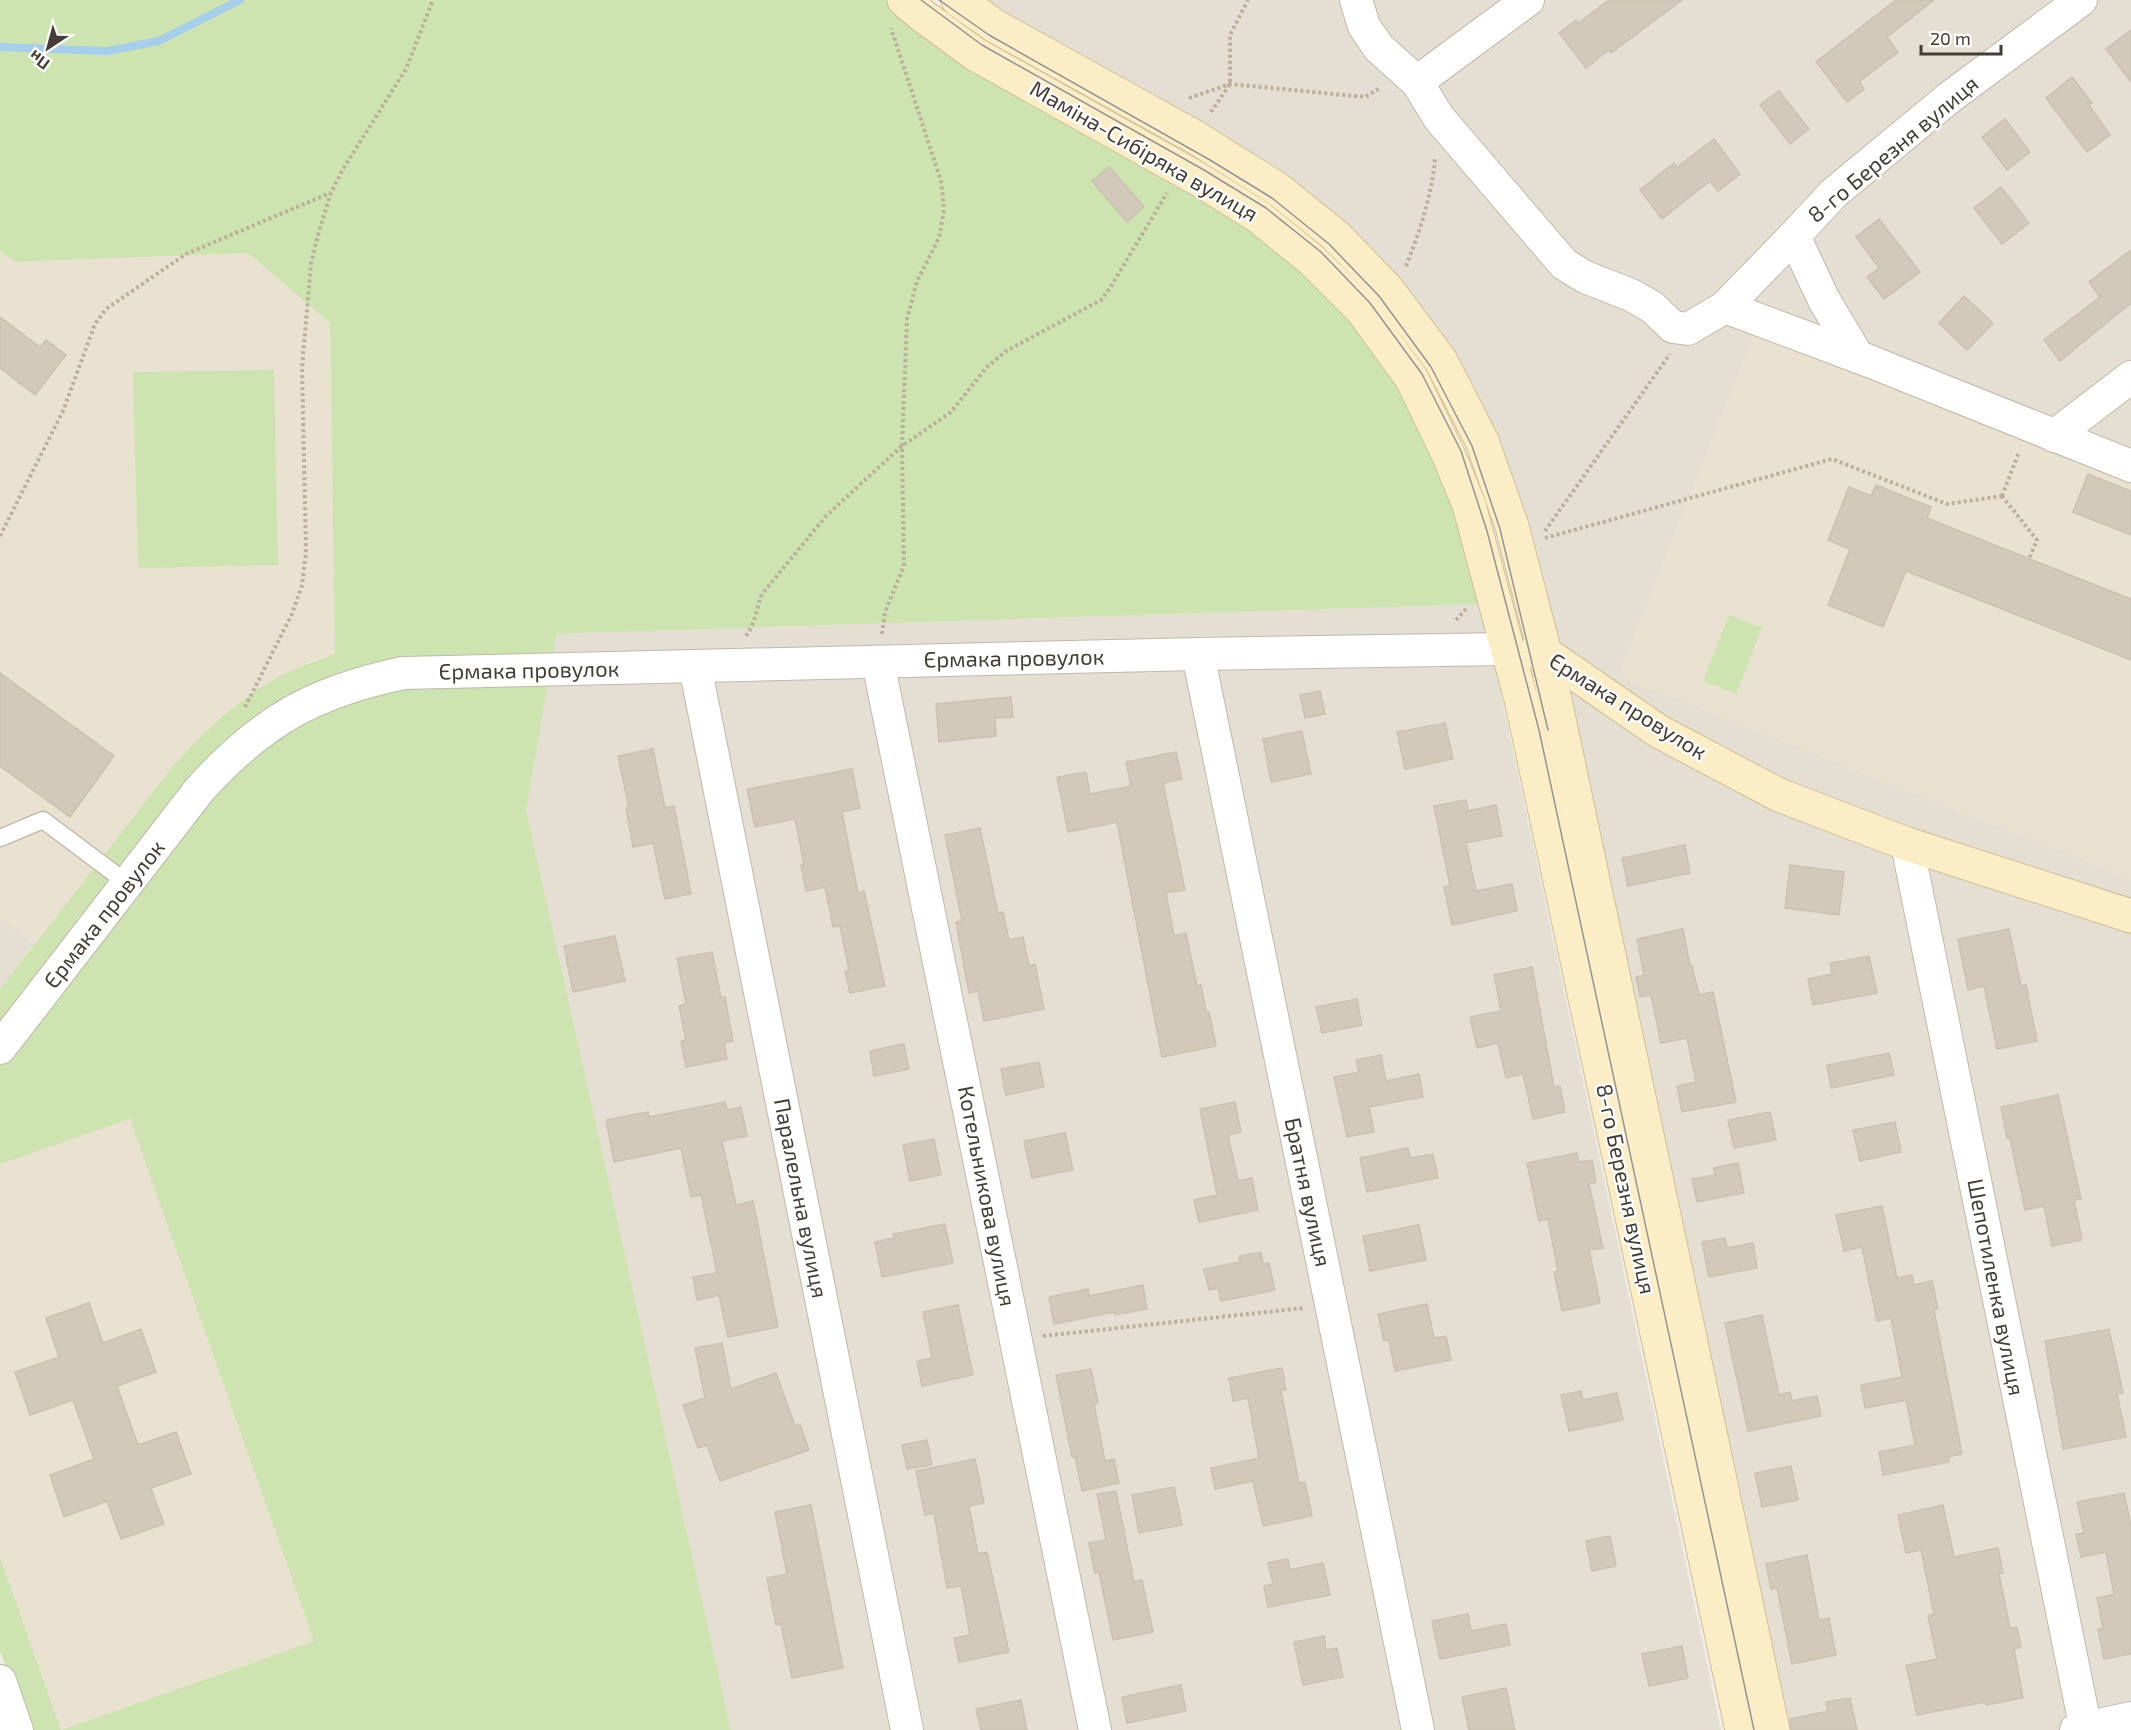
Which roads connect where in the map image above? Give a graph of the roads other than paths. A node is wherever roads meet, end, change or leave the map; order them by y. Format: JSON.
{"nodes":[{"id":1,"x":958,"y":0,"type":"edge"},
{"id":2,"x":1356,"y":0,"type":"edge"},
{"id":3,"x":1528,"y":0,"type":"edge"},
{"id":4,"x":2081,"y":0,"type":"edge"},
{"id":5,"x":897,"y":11,"type":"edge"},
{"id":6,"x":1418,"y":82,"type":"junction"},
{"id":7,"x":1794,"y":236,"type":"junction"},
{"id":8,"x":1725,"y":308,"type":"junction"},
{"id":9,"x":1858,"y":357,"type":"junction"},
{"id":10,"x":2131,"y":376,"type":"edge"},
{"id":11,"x":2042,"y":431,"type":"junction"},
{"id":12,"x":2131,"y":466,"type":"edge"},
{"id":13,"x":1506,"y":649,"type":"junction"},
{"id":14,"x":1545,"y":653,"type":"junction"},
{"id":15,"x":1198,"y":654,"type":"junction"},
{"id":16,"x":878,"y":662,"type":"junction"},
{"id":17,"x":710,"y":666,"type":"junction"},
{"id":18,"x":0,"y":838,"type":"edge"},
{"id":19,"x":1907,"y":844,"type":"junction"},
{"id":20,"x":128,"y":884,"type":"junction"},
{"id":21,"x":2131,"y":916,"type":"edge"},
{"id":22,"x":0,"y":1048,"type":"edge"},
{"id":23,"x":0,"y":1681,"type":"edge"},
{"id":24,"x":2131,"y":1718,"type":"edge"},
{"id":25,"x":2083,"y":1729,"type":"edge"},
{"id":26,"x":17,"y":1730,"type":"edge"},
{"id":27,"x":907,"y":1730,"type":"edge"},
{"id":28,"x":1095,"y":1730,"type":"edge"},
{"id":29,"x":1418,"y":1730,"type":"edge"},
{"id":30,"x":1742,"y":1730,"type":"edge"},
{"id":31,"x":1773,"y":1730,"type":"edge"}],
"edges":[{"from":1,"to":14,"type":"main road","name":"Маміна-Сибіряка вулиця"},
{"from":2,"to":6,"type":"street"},
{"from":3,"to":6,"type":"street"},
{"from":4,"to":7,"type":"street","name":"8-го Березня вулиця"},
{"from":5,"to":13,"type":"main road","name":"Маміна-Сибіряка вулиця"},
{"from":6,"to":8,"type":"street","name":"8-го Березня вулиця"},
{"from":7,"to":8,"type":"street","name":"8-го Березня вулиця"},
{"from":7,"to":9,"type":"street","name":"8-го Березня вулиця"},
{"from":8,"to":9,"type":"street"},
{"from":9,"to":11,"type":"street"},
{"from":10,"to":11,"type":"street"},
{"from":11,"to":12,"type":"street"},
{"from":13,"to":14,"type":"main road","name":"Єрмака провулок"},
{"from":13,"to":15,"type":"street","name":"Єрмака провулок"},
{"from":13,"to":30,"type":"main road","name":"8-го Березня вулиця"},
{"from":14,"to":19,"type":"main road","name":"Єрмака провулок"},
{"from":14,"to":31,"type":"main road","name":"8-го Березня вулиця"},
{"from":15,"to":16,"type":"street","name":"Єрмака провулок"},
{"from":15,"to":29,"type":"street","name":"Братня вулиця"},
{"from":16,"to":17,"type":"street","name":"Єрмака провулок"},
{"from":16,"to":28,"type":"street","name":"Котельникова вулиця"},
{"from":17,"to":20,"type":"street","name":"Єрмака провулок"},
{"from":17,"to":27,"type":"street","name":"Паралельна вулиця"},
{"from":18,"to":20,"type":"lane"},
{"from":19,"to":21,"type":"main road","name":"Єрмака провулок"},
{"from":19,"to":25,"type":"street","name":"Шепотиленка вулиця"},
{"from":20,"to":22,"type":"street","name":"Єрмака провулок"},
{"from":23,"to":26,"type":"street"},
{"from":24,"to":25,"type":"street"}]}
